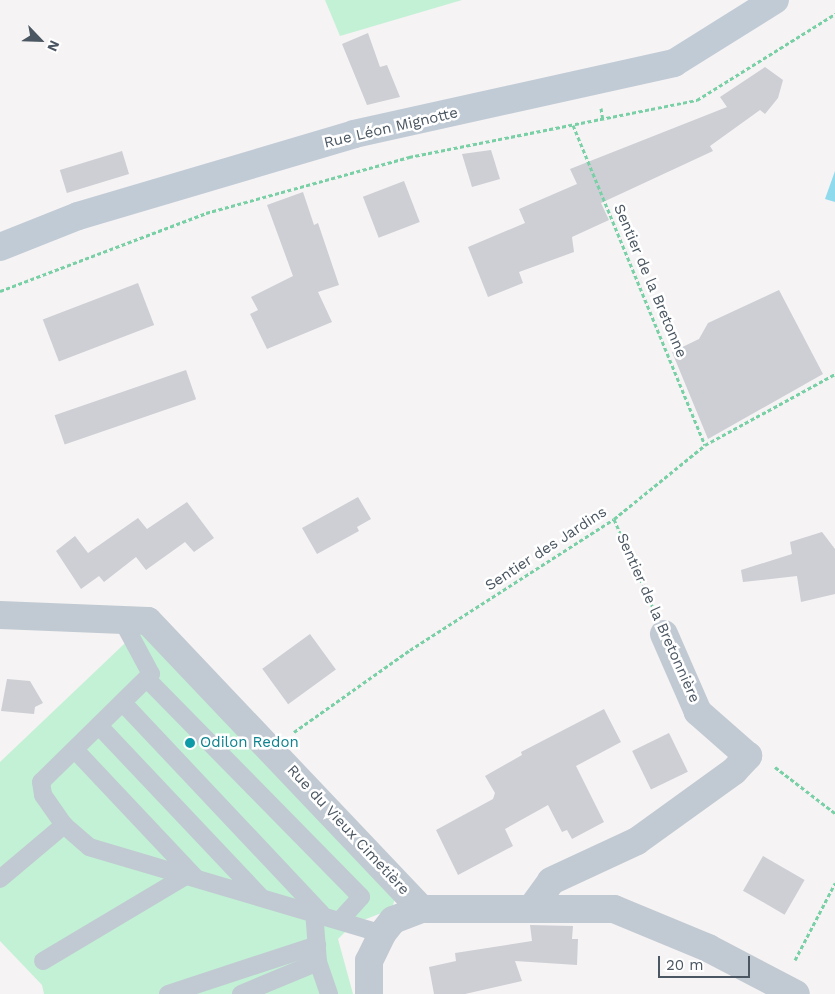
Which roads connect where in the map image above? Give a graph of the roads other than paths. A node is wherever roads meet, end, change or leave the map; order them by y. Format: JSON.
{"nodes":[{"id":1,"x":775,"y":0,"type":"edge"},
{"id":2,"x":0,"y":247,"type":"edge"},
{"id":3,"x":0,"y":615,"type":"edge"},
{"id":4,"x":123,"y":622,"type":"junction"},
{"id":5,"x":664,"y":634,"type":"road end"},
{"id":6,"x":148,"y":680,"type":"junction"},
{"id":7,"x":124,"y":704,"type":"junction"},
{"id":8,"x":101,"y":728,"type":"junction"},
{"id":9,"x":77,"y":752,"type":"junction"},
{"id":10,"x":64,"y":825,"type":"junction"},
{"id":11,"x":192,"y":876,"type":"junction"},
{"id":12,"x":0,"y":879,"type":"edge"},
{"id":13,"x":261,"y":896,"type":"junction"},
{"id":14,"x":421,"y":909,"type":"junction"},
{"id":15,"x":531,"y":909,"type":"junction"},
{"id":16,"x":318,"y":913,"type":"junction"},
{"id":17,"x":340,"y":920,"type":"junction"},
{"id":18,"x":382,"y":934,"type":"junction"},
{"id":19,"x":317,"y":954,"type":"junction"},
{"id":20,"x":283,"y":956,"type":"junction"},
{"id":21,"x":43,"y":962,"type":"dead end"},
{"id":22,"x":254,"y":966,"type":"junction"},
{"id":23,"x":290,"y":974,"type":"junction"},
{"id":24,"x":226,"y":975,"type":"junction"},
{"id":25,"x":262,"y":985,"type":"junction"},
{"id":26,"x":201,"y":989,"type":"edge"},
{"id":27,"x":789,"y":990,"type":"edge"},
{"id":28,"x":170,"y":994,"type":"edge"},
{"id":29,"x":235,"y":994,"type":"edge"},
{"id":30,"x":241,"y":994,"type":"edge"},
{"id":31,"x":327,"y":994,"type":"edge"},
{"id":32,"x":369,"y":994,"type":"edge"}],
"edges":[{"from":1,"to":2,"type":"main road","name":"Rue Léon Mignotte"},
{"from":3,"to":4,"type":"street","name":"Rue du Vieux Cimetière"},
{"from":4,"to":6,"type":"lane"},
{"from":4,"to":14,"type":"street","name":"Rue du Vieux Cimetière"},
{"from":5,"to":15,"type":"street","name":"Sentier de la Bretonnière"},
{"from":6,"to":7,"type":"lane"},
{"from":6,"to":17,"type":"lane"},
{"from":7,"to":8,"type":"lane"},
{"from":7,"to":16,"type":"lane"},
{"from":8,"to":9,"type":"lane"},
{"from":8,"to":13,"type":"lane"},
{"from":9,"to":10,"type":"lane"},
{"from":9,"to":11,"type":"lane"},
{"from":10,"to":11,"type":"lane"},
{"from":10,"to":12,"type":"lane"},
{"from":11,"to":13,"type":"lane"},
{"from":11,"to":21,"type":"lane"},
{"from":13,"to":16,"type":"lane"},
{"from":14,"to":15,"type":"street"},
{"from":14,"to":18,"type":"street"},
{"from":15,"to":27,"type":"street"},
{"from":16,"to":17,"type":"lane"},
{"from":16,"to":19,"type":"lane"},
{"from":17,"to":18,"type":"lane"},
{"from":18,"to":32,"type":"street"},
{"from":19,"to":20,"type":"lane"},
{"from":19,"to":23,"type":"lane"},
{"from":19,"to":31,"type":"lane"},
{"from":20,"to":22,"type":"lane"},
{"from":20,"to":23,"type":"lane"},
{"from":22,"to":24,"type":"lane"},
{"from":22,"to":25,"type":"lane"},
{"from":23,"to":25,"type":"lane"},
{"from":24,"to":26,"type":"lane"},
{"from":24,"to":29,"type":"lane"},
{"from":25,"to":30,"type":"lane"},
{"from":26,"to":28,"type":"lane"}]}
